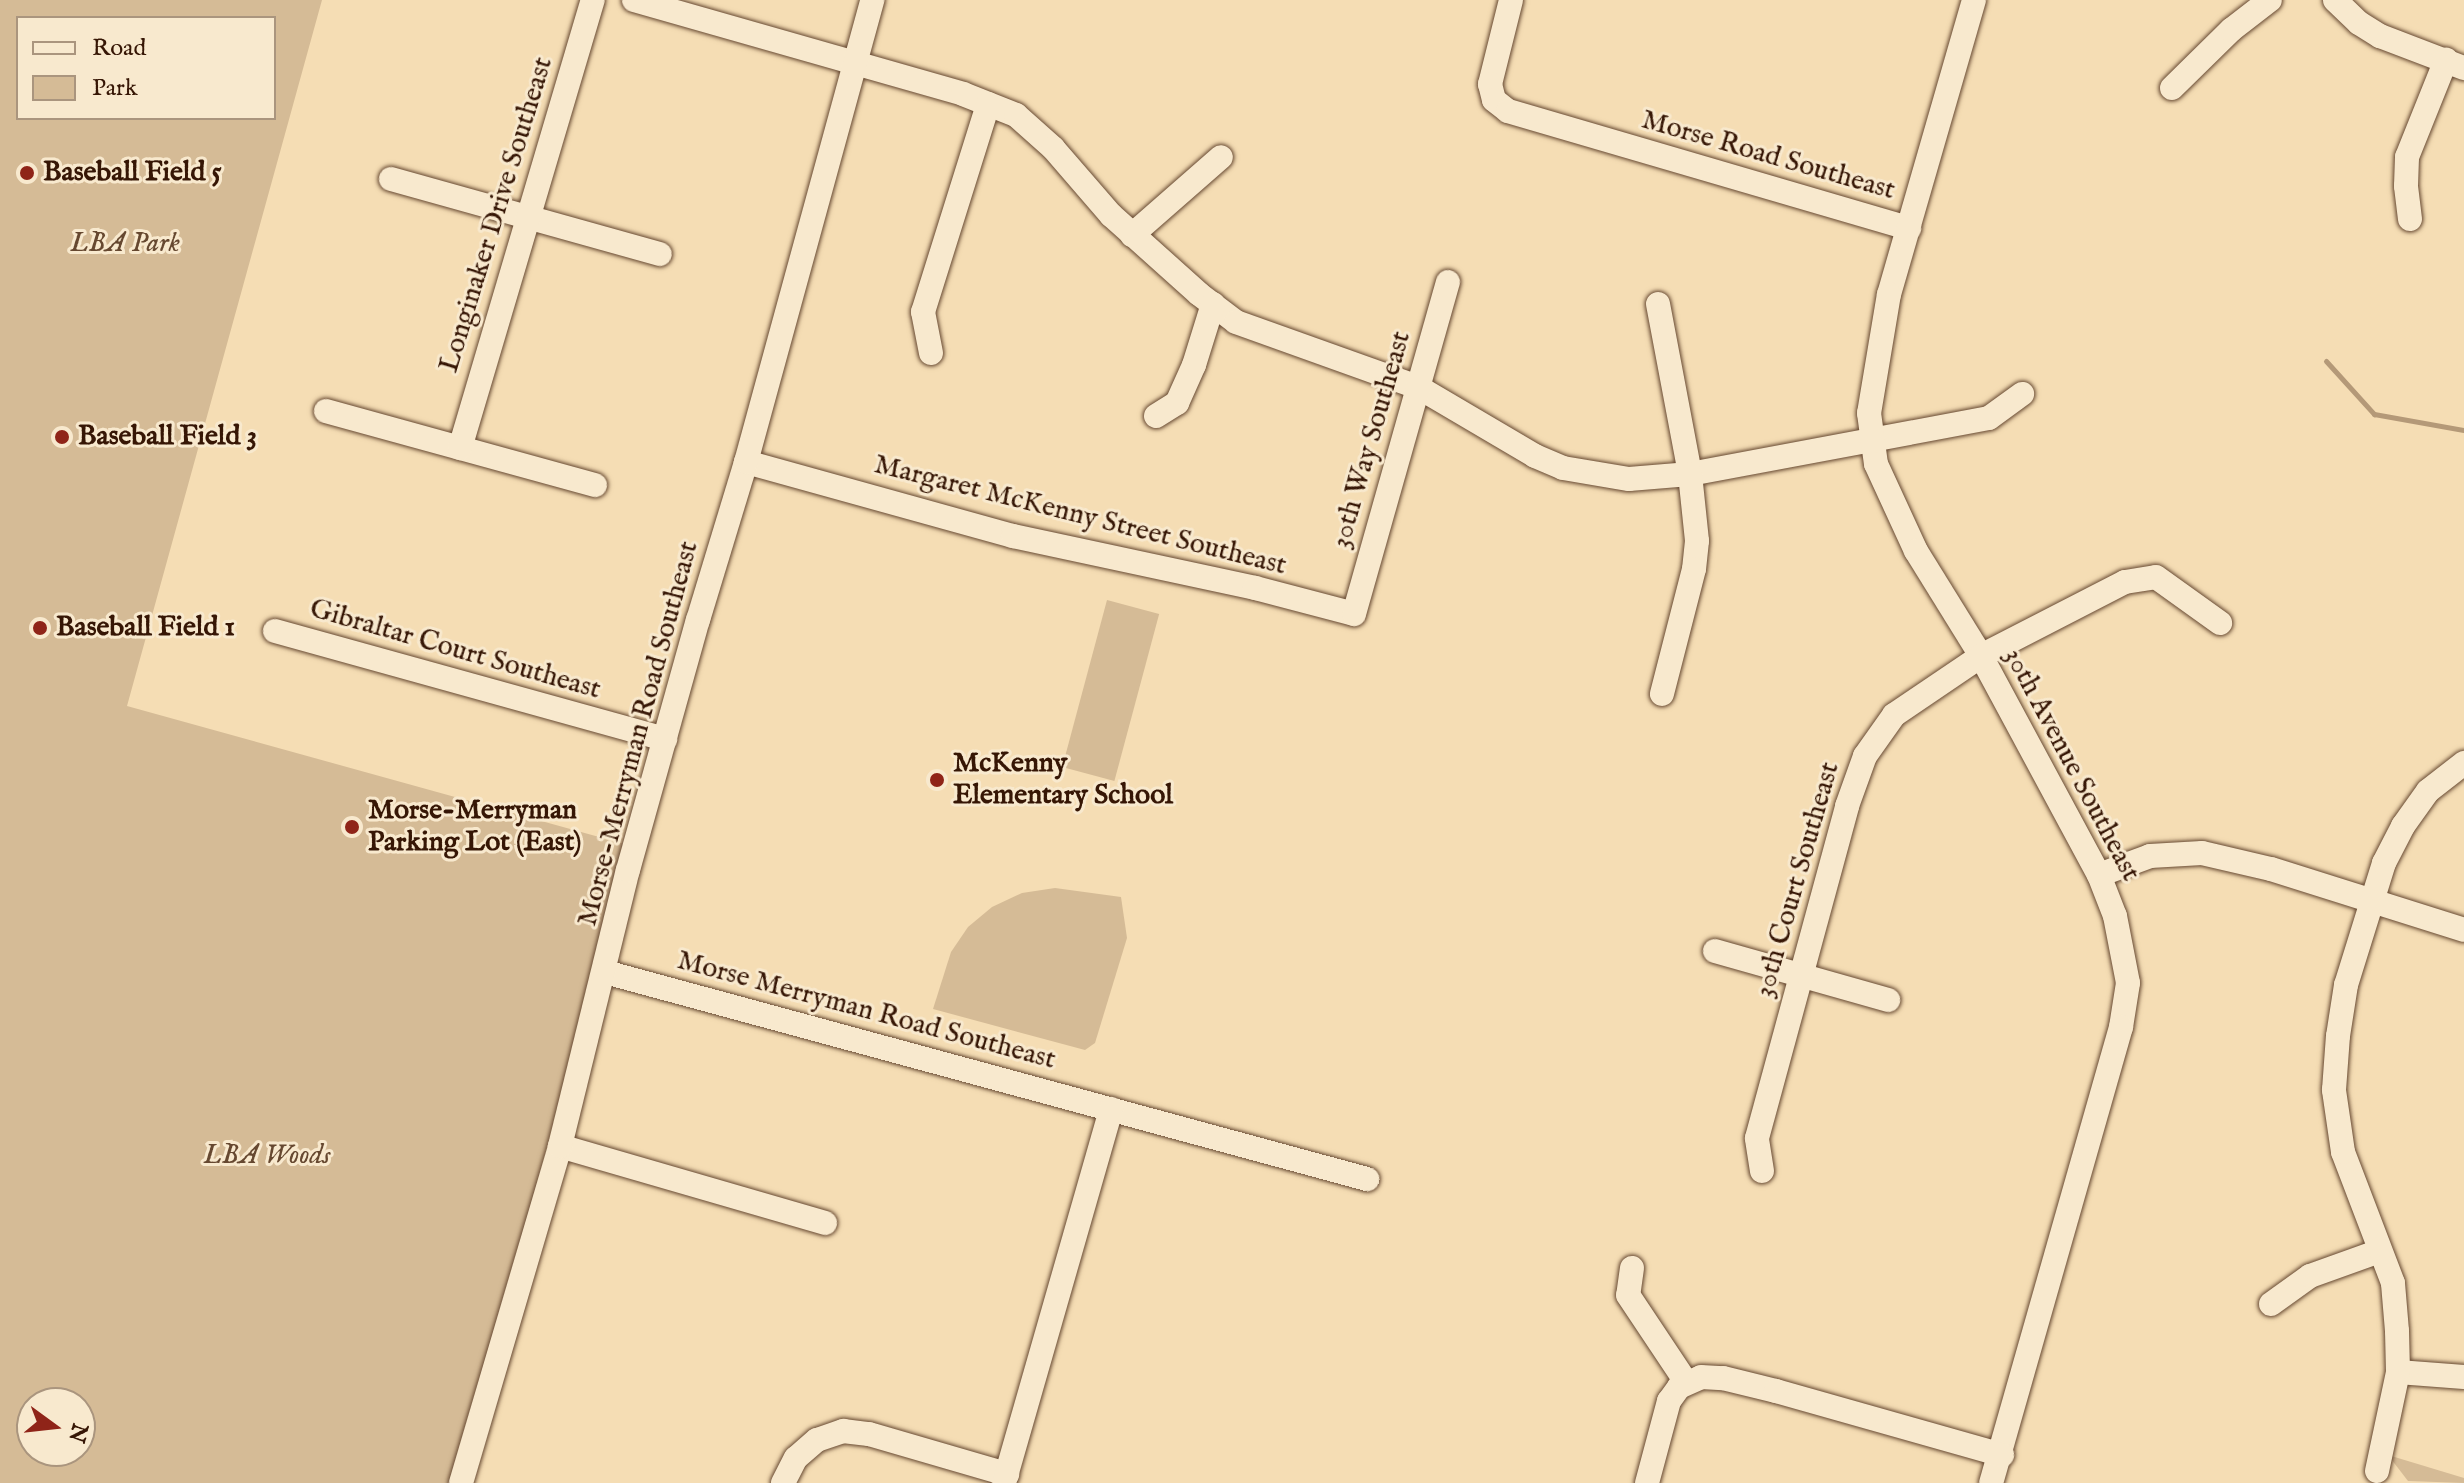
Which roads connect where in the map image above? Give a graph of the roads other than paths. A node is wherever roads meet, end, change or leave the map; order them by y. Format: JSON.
{"nodes":[{"id":1,"x":593,"y":0,"type":"edge"},
{"id":2,"x":634,"y":0,"type":"edge"},
{"id":3,"x":872,"y":0,"type":"edge"},
{"id":4,"x":1974,"y":0,"type":"edge"},
{"id":5,"x":2270,"y":0,"type":"edge"},
{"id":6,"x":2335,"y":0,"type":"edge"},
{"id":7,"x":1504,"y":2,"type":"edge"},
{"id":8,"x":854,"y":63,"type":"junction"},
{"id":9,"x":2455,"y":64,"type":"edge"},
{"id":10,"x":2172,"y":88,"type":"dead end"},
{"id":11,"x":988,"y":104,"type":"junction"},
{"id":12,"x":1221,"y":157,"type":"dead end"},
{"id":13,"x":391,"y":179,"type":"dead end"},
{"id":14,"x":526,"y":217,"type":"junction"},
{"id":15,"x":2410,"y":219,"type":"dead end"},
{"id":16,"x":1909,"y":228,"type":"junction"},
{"id":17,"x":1132,"y":235,"type":"junction"},
{"id":18,"x":660,"y":254,"type":"dead end"},
{"id":19,"x":1448,"y":282,"type":"dead end"},
{"id":20,"x":1213,"y":304,"type":"junction"},
{"id":21,"x":1658,"y":304,"type":"dead end"},
{"id":22,"x":931,"y":353,"type":"dead end"},
{"id":23,"x":1418,"y":387,"type":"junction"},
{"id":24,"x":2022,"y":394,"type":"dead end"},
{"id":25,"x":326,"y":411,"type":"dead end"},
{"id":26,"x":1156,"y":416,"type":"dead end"},
{"id":27,"x":1873,"y":442,"type":"junction"},
{"id":28,"x":460,"y":448,"type":"junction"},
{"id":29,"x":746,"y":462,"type":"junction"},
{"id":30,"x":1690,"y":474,"type":"junction"},
{"id":31,"x":595,"y":485,"type":"dead end"},
{"id":32,"x":1354,"y":614,"type":"joint"},
{"id":33,"x":2220,"y":623,"type":"dead end"},
{"id":34,"x":275,"y":631,"type":"dead end"},
{"id":35,"x":1981,"y":656,"type":"junction"},
{"id":36,"x":1662,"y":694,"type":"dead end"},
{"id":37,"x":665,"y":739,"type":"junction"},
{"id":38,"x":2464,"y":763,"type":"edge"},
{"id":39,"x":2099,"y":875,"type":"junction"},
{"id":40,"x":2372,"y":899,"type":"junction"},
{"id":41,"x":2464,"y":930,"type":"edge"},
{"id":42,"x":1715,"y":951,"type":"dead end"},
{"id":43,"x":605,"y":972,"type":"junction"},
{"id":44,"x":1801,"y":977,"type":"junction"},
{"id":45,"x":1888,"y":1000,"type":"dead end"},
{"id":46,"x":1111,"y":1109,"type":"junction"},
{"id":47,"x":560,"y":1146,"type":"junction"},
{"id":48,"x":1762,"y":1171,"type":"dead end"},
{"id":49,"x":1367,"y":1179,"type":"dead end"},
{"id":50,"x":825,"y":1223,"type":"dead end"},
{"id":51,"x":2380,"y":1251,"type":"junction"},
{"id":52,"x":1632,"y":1268,"type":"dead end"},
{"id":53,"x":2271,"y":1304,"type":"dead end"},
{"id":54,"x":2398,"y":1372,"type":"junction"},
{"id":55,"x":2464,"y":1377,"type":"edge"},
{"id":56,"x":1686,"y":1382,"type":"junction"},
{"id":57,"x":2002,"y":1455,"type":"junction"},
{"id":58,"x":2377,"y":1471,"type":"dead end"},
{"id":59,"x":1006,"y":1478,"type":"edge"},
{"id":60,"x":461,"y":1483,"type":"edge"},
{"id":61,"x":783,"y":1483,"type":"edge"},
{"id":62,"x":1647,"y":1483,"type":"edge"},
{"id":63,"x":1991,"y":1483,"type":"edge"}],
"edges":[{"from":1,"to":14,"type":"street","name":"Longinaker Drive Southeast"},
{"from":2,"to":8,"type":"street"},
{"from":3,"to":8,"type":"street","name":"Morse-Merryman Road Southeast"},
{"from":4,"to":16,"type":"street","name":"Morse Road Southeast"},
{"from":5,"to":10,"type":"street"},
{"from":6,"to":9,"type":"street"},
{"from":7,"to":16,"type":"street","name":"Morse Road Southeast"},
{"from":8,"to":11,"type":"street"},
{"from":8,"to":29,"type":"street","name":"Morse-Merryman Road Southeast"},
{"from":9,"to":15,"type":"street"},
{"from":11,"to":17,"type":"street"},
{"from":11,"to":22,"type":"street"},
{"from":12,"to":17,"type":"street"},
{"from":13,"to":14,"type":"street"},
{"from":14,"to":18,"type":"street"},
{"from":14,"to":28,"type":"street","name":"Longinaker Drive Southeast"},
{"from":16,"to":27,"type":"street","name":"30th Avenue Southeast"},
{"from":17,"to":20,"type":"street"},
{"from":19,"to":23,"type":"street","name":"30th Way Southeast"},
{"from":20,"to":23,"type":"street"},
{"from":20,"to":26,"type":"street"},
{"from":21,"to":30,"type":"street"},
{"from":23,"to":30,"type":"street"},
{"from":23,"to":32,"type":"street","name":"30th Way Southeast"},
{"from":24,"to":27,"type":"street"},
{"from":25,"to":28,"type":"street"},
{"from":27,"to":30,"type":"street"},
{"from":27,"to":35,"type":"street","name":"30th Avenue Southeast"},
{"from":28,"to":31,"type":"street"},
{"from":29,"to":32,"type":"street","name":"Margaret McKenny Street Southeast"},
{"from":29,"to":37,"type":"street","name":"Morse-Merryman Road Southeast"},
{"from":30,"to":36,"type":"street"},
{"from":33,"to":35,"type":"street","name":"30th Court Southeast"},
{"from":34,"to":37,"type":"street","name":"Gibraltar Court Southeast"},
{"from":35,"to":39,"type":"street","name":"30th Avenue Southeast"},
{"from":35,"to":44,"type":"street","name":"30th Court Southeast"},
{"from":37,"to":43,"type":"street","name":"Morse-Merryman Road Southeast"},
{"from":38,"to":40,"type":"street"},
{"from":39,"to":40,"type":"street"},
{"from":39,"to":57,"type":"street","name":"30th Avenue Southeast"},
{"from":40,"to":41,"type":"street"},
{"from":40,"to":51,"type":"street"},
{"from":42,"to":44,"type":"street"},
{"from":43,"to":46,"type":"street","name":"Morse Merryman Road Southeast"},
{"from":43,"to":47,"type":"street","name":"Morse-Merryman Road Southeast"},
{"from":44,"to":45,"type":"street"},
{"from":44,"to":48,"type":"street","name":"30th Court Southeast"},
{"from":46,"to":49,"type":"street","name":"Morse Merryman Road Southeast"},
{"from":46,"to":59,"type":"street"},
{"from":47,"to":50,"type":"street"},
{"from":47,"to":60,"type":"street","name":"Morse-Merryman Road Southeast"},
{"from":51,"to":53,"type":"street"},
{"from":51,"to":54,"type":"street"},
{"from":52,"to":56,"type":"street"},
{"from":54,"to":55,"type":"street"},
{"from":54,"to":58,"type":"street"},
{"from":56,"to":57,"type":"street"},
{"from":56,"to":62,"type":"street"},
{"from":57,"to":63,"type":"street","name":"30th Avenue Southeast"},
{"from":59,"to":61,"type":"street"}]}
